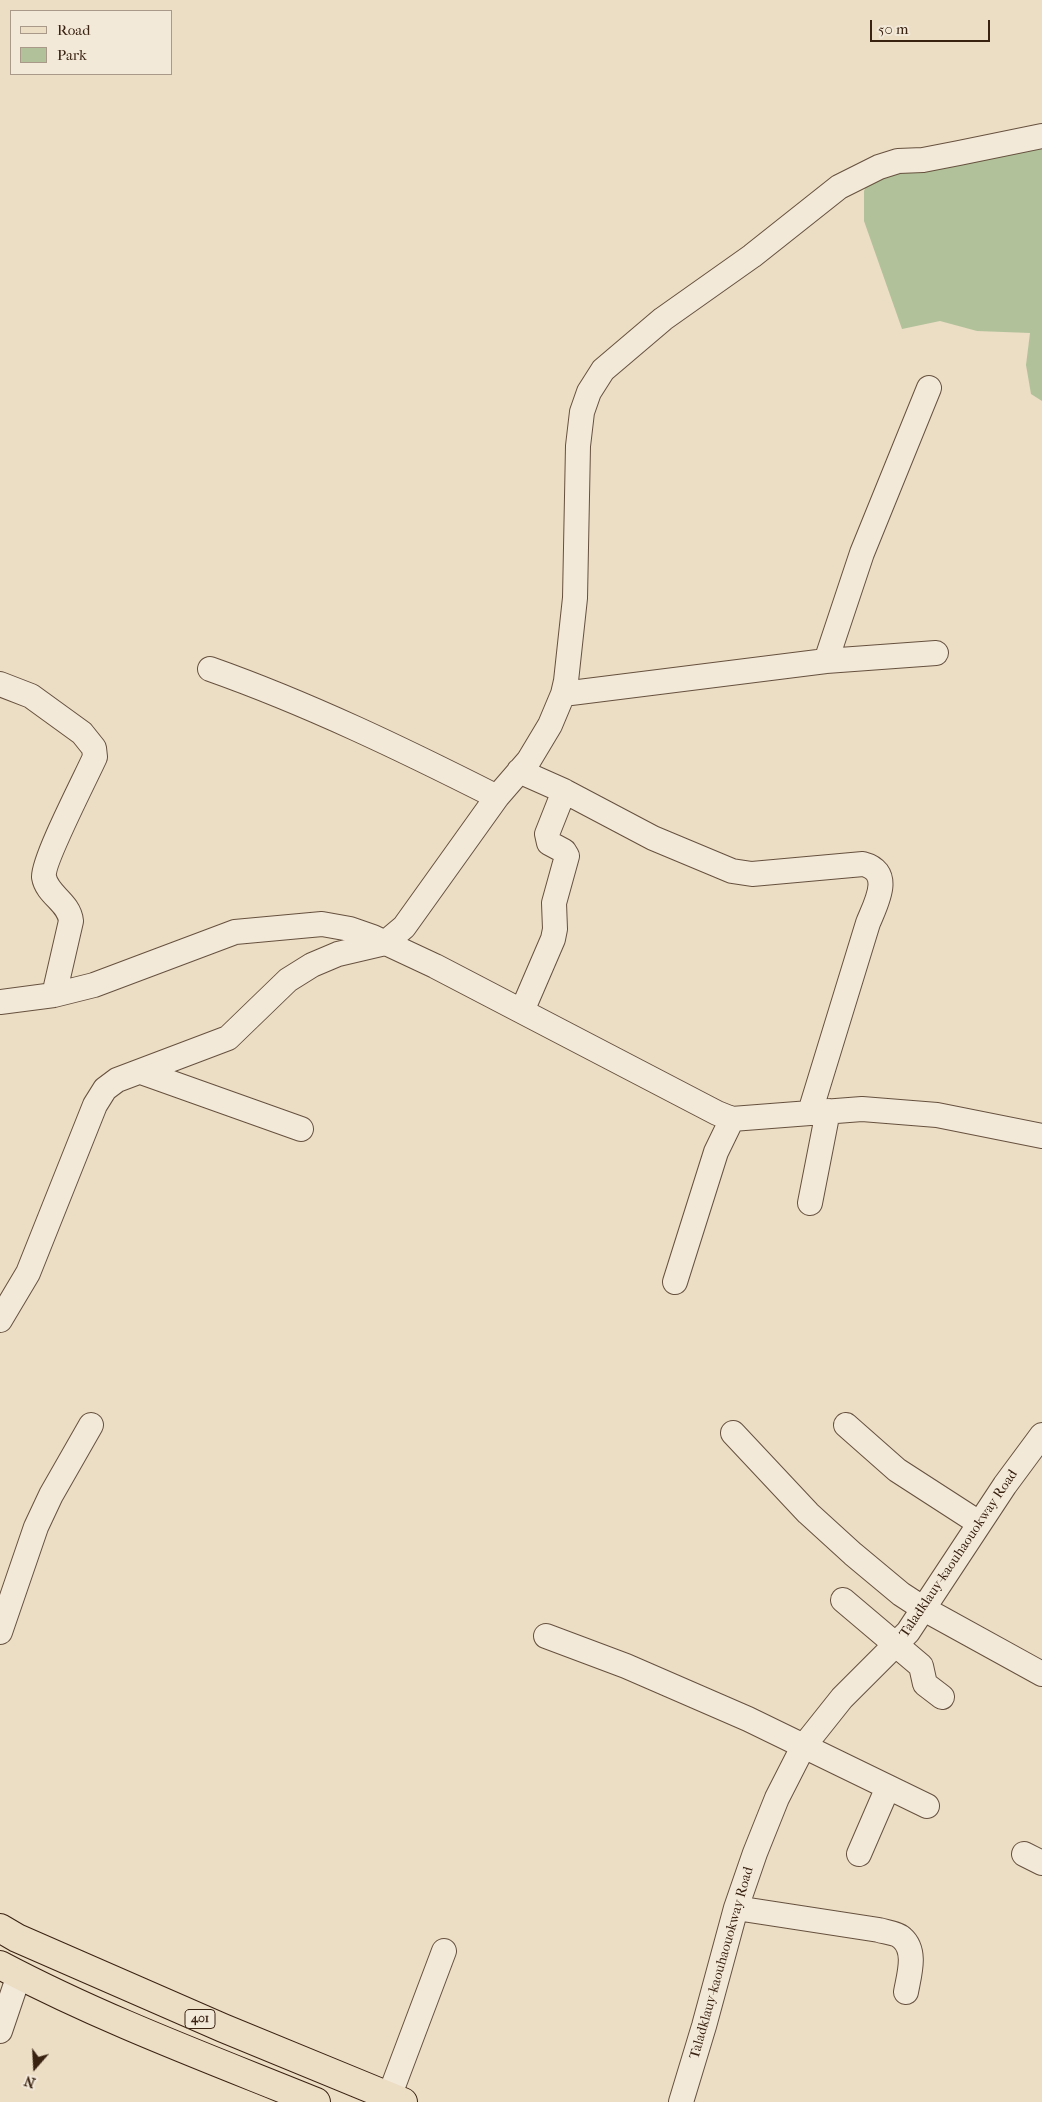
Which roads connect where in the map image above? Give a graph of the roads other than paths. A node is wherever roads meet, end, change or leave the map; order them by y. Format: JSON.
{"nodes":[{"id":1,"x":1042,"y":136,"type":"edge"},
{"id":2,"x":929,"y":388,"type":"dead end"},
{"id":3,"x":936,"y":653,"type":"dead end"},
{"id":4,"x":826,"y":661,"type":"junction"},
{"id":5,"x":210,"y":669,"type":"dead end"},
{"id":6,"x":0,"y":684,"type":"edge"},
{"id":7,"x":563,"y":694,"type":"junction"},
{"id":8,"x":519,"y":771,"type":"junction"},
{"id":9,"x":564,"y":791,"type":"junction"},
{"id":10,"x":497,"y":797,"type":"junction"},
{"id":11,"x":385,"y":943,"type":"junction"},
{"id":12,"x":54,"y":995,"type":"junction"},
{"id":13,"x":0,"y":1002,"type":"edge"},
{"id":14,"x":522,"y":1012,"type":"junction"},
{"id":15,"x":141,"y":1072,"type":"junction"},
{"id":16,"x":819,"y":1112,"type":"junction"},
{"id":17,"x":732,"y":1119,"type":"junction"},
{"id":18,"x":301,"y":1129,"type":"dead end"},
{"id":19,"x":1042,"y":1136,"type":"edge"},
{"id":20,"x":810,"y":1203,"type":"dead end"},
{"id":21,"x":675,"y":1282,"type":"dead end"},
{"id":22,"x":0,"y":1320,"type":"edge"},
{"id":23,"x":846,"y":1425,"type":"dead end"},
{"id":24,"x":91,"y":1426,"type":"dead end"},
{"id":25,"x":733,"y":1433,"type":"dead end"},
{"id":26,"x":1042,"y":1435,"type":"edge"},
{"id":27,"x":979,"y":1523,"type":"junction"},
{"id":28,"x":843,"y":1600,"type":"dead end"},
{"id":29,"x":924,"y":1609,"type":"junction"},
{"id":30,"x":0,"y":1632,"type":"edge"},
{"id":31,"x":546,"y":1636,"type":"dead end"},
{"id":32,"x":895,"y":1645,"type":"junction"},
{"id":33,"x":1042,"y":1674,"type":"edge"},
{"id":34,"x":942,"y":1697,"type":"dead end"},
{"id":35,"x":803,"y":1747,"type":"junction"},
{"id":36,"x":888,"y":1787,"type":"junction"},
{"id":37,"x":926,"y":1806,"type":"dead end"},
{"id":38,"x":859,"y":1854,"type":"dead end"},
{"id":39,"x":736,"y":1908,"type":"junction"},
{"id":40,"x":0,"y":1928,"type":"edge"},
{"id":41,"x":444,"y":1951,"type":"dead end"},
{"id":42,"x":10,"y":1970,"type":"edge"},
{"id":43,"x":906,"y":1992,"type":"dead end"},
{"id":44,"x":0,"y":2031,"type":"edge"},
{"id":45,"x":396,"y":2099,"type":"edge"},
{"id":46,"x":316,"y":2102,"type":"edge"},
{"id":47,"x":681,"y":2102,"type":"edge"}],
"edges":[{"from":1,"to":7,"type":"street"},
{"from":2,"to":4,"type":"street"},
{"from":3,"to":4,"type":"street"},
{"from":4,"to":7,"type":"street"},
{"from":5,"to":10,"type":"street"},
{"from":6,"to":12,"type":"street"},
{"from":7,"to":8,"type":"street"},
{"from":8,"to":9,"type":"street"},
{"from":8,"to":10,"type":"street"},
{"from":9,"to":14,"type":"street"},
{"from":9,"to":16,"type":"street"},
{"from":10,"to":11,"type":"street"},
{"from":11,"to":12,"type":"street"},
{"from":11,"to":14,"type":"street"},
{"from":11,"to":15,"type":"street"},
{"from":12,"to":13,"type":"street"},
{"from":14,"to":17,"type":"street"},
{"from":15,"to":18,"type":"street"},
{"from":15,"to":22,"type":"street"},
{"from":16,"to":17,"type":"street"},
{"from":16,"to":19,"type":"street"},
{"from":16,"to":20,"type":"street"},
{"from":17,"to":21,"type":"street"},
{"from":23,"to":27,"type":"street"},
{"from":24,"to":30,"type":"street"},
{"from":25,"to":29,"type":"street"},
{"from":26,"to":27,"type":"street","name":"Taladklauy-kaouhaouokway Road"},
{"from":27,"to":29,"type":"street","name":"Taladklauy-kaouhaouokway Road"},
{"from":28,"to":32,"type":"street"},
{"from":29,"to":32,"type":"street","name":"Taladklauy-kaouhaouokway Road"},
{"from":29,"to":33,"type":"street"},
{"from":31,"to":35,"type":"street"},
{"from":32,"to":34,"type":"street"},
{"from":32,"to":35,"type":"street","name":"Taladklauy-kaouhaouokway Road"},
{"from":35,"to":36,"type":"street"},
{"from":35,"to":39,"type":"street","name":"Taladklauy-kaouhaouokway Road"},
{"from":36,"to":37,"type":"street"},
{"from":36,"to":38,"type":"street"},
{"from":39,"to":43,"type":"street"},
{"from":39,"to":47,"type":"street","name":"Taladklauy-kaouhaouokway Road"},
{"from":40,"to":45,"type":"main road","number":"401"},
{"from":41,"to":45,"type":"street"},
{"from":42,"to":44,"type":"street"},
{"from":42,"to":46,"type":"main road","number":"401"}]}
